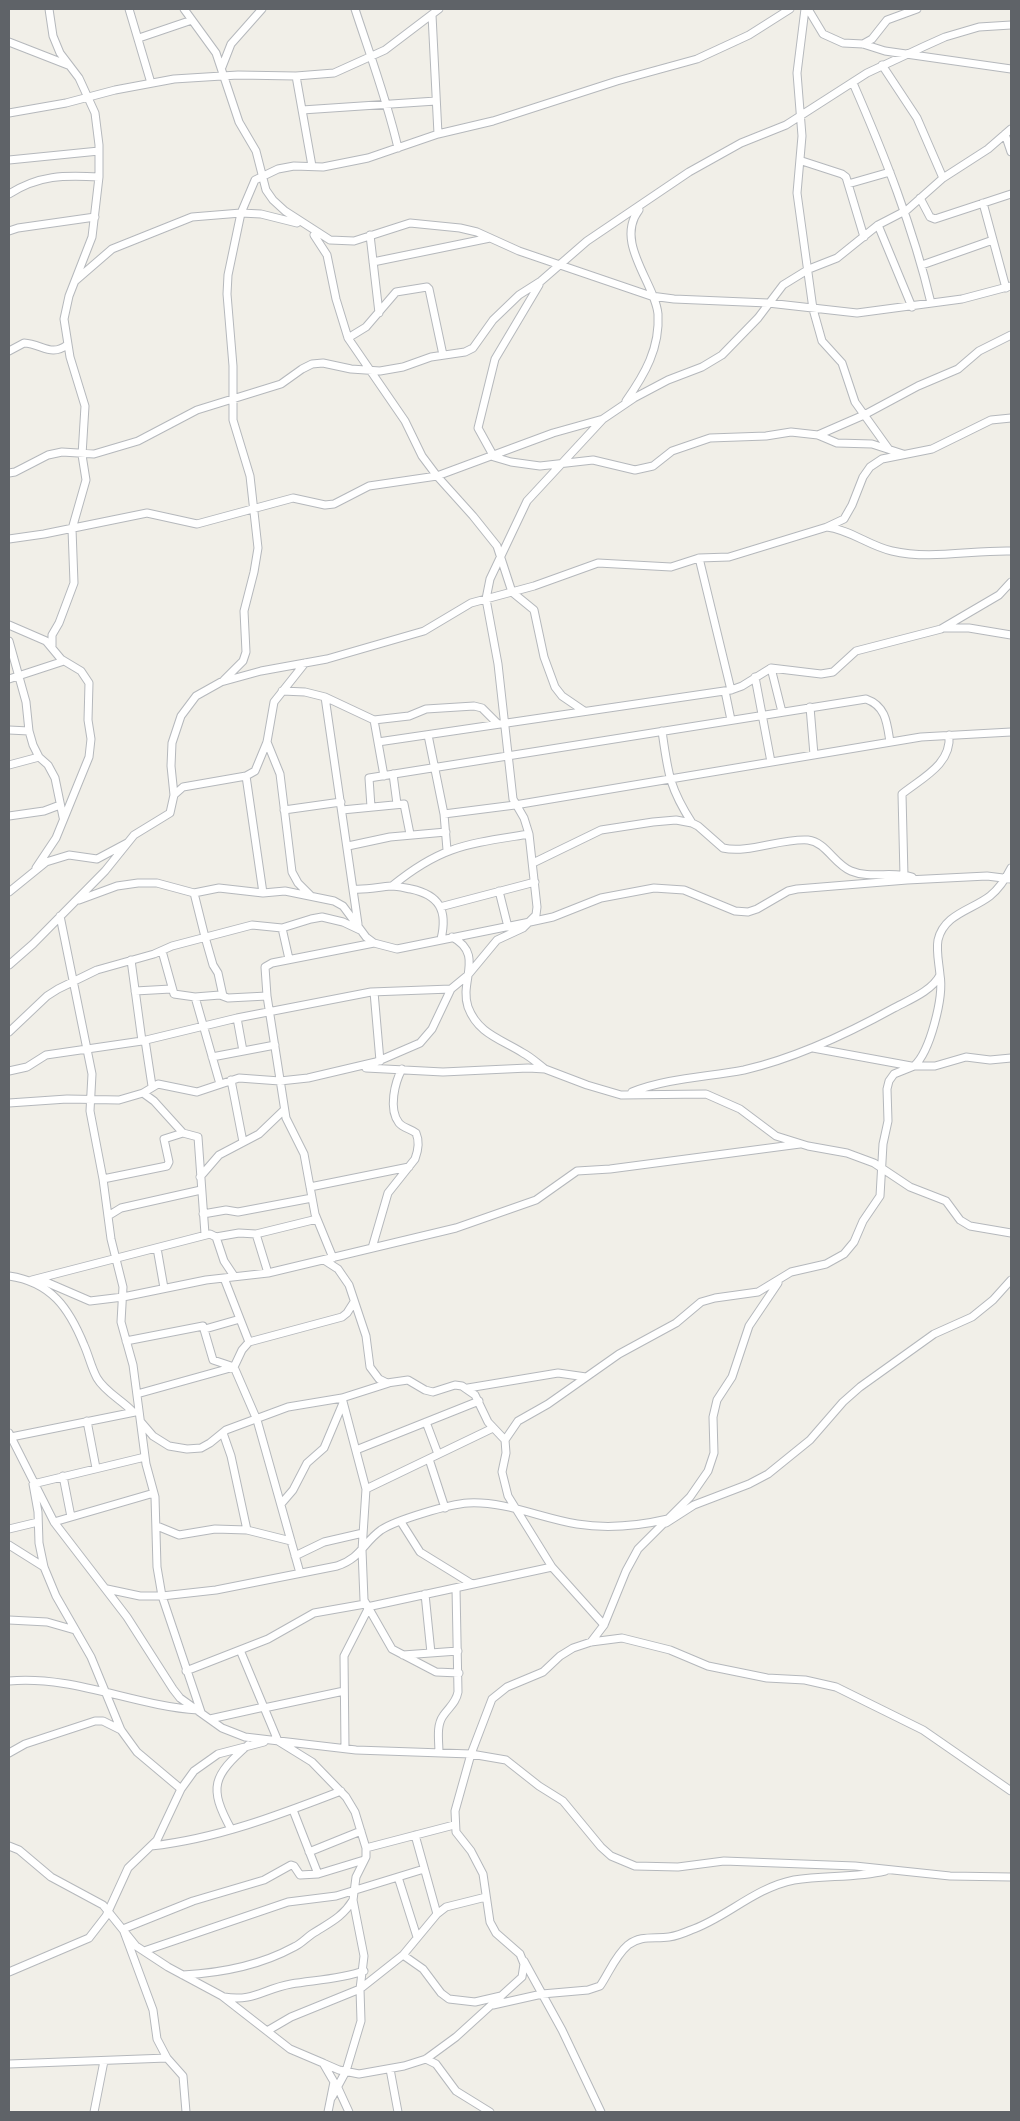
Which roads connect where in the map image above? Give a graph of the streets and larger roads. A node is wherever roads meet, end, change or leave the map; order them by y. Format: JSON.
{"nodes":[{"id":1,"x":49,"y":9,"type":"edge"},
{"id":2,"x":129,"y":9,"type":"edge"},
{"id":3,"x":184,"y":9,"type":"edge"},
{"id":4,"x":262,"y":9,"type":"edge"},
{"id":5,"x":439,"y":9,"type":"edge"},
{"id":6,"x":790,"y":9,"type":"edge"},
{"id":7,"x":807,"y":9,"type":"edge"},
{"id":8,"x":916,"y":9,"type":"edge"},
{"id":9,"x":358,"y":10,"type":"edge"},
{"id":10,"x":432,"y":15,"type":"junction"},
{"id":11,"x":192,"y":20,"type":"junction"},
{"id":12,"x":1011,"y":25,"type":"edge"},
{"id":13,"x":139,"y":38,"type":"junction"},
{"id":14,"x":9,"y":42,"type":"edge"},
{"id":15,"x":863,"y":44,"type":"junction"},
{"id":16,"x":907,"y":54,"type":"junction"},
{"id":17,"x":370,"y":58,"type":"junction"},
{"id":18,"x":68,"y":65,"type":"junction"},
{"id":19,"x":882,"y":65,"type":"junction"},
{"id":20,"x":222,"y":67,"type":"junction"},
{"id":21,"x":1011,"y":70,"type":"edge"},
{"id":22,"x":224,"y":76,"type":"junction"},
{"id":23,"x":296,"y":76,"type":"junction"},
{"id":24,"x":152,"y":83,"type":"junction"},
{"id":25,"x":853,"y":83,"type":"junction"},
{"id":26,"x":89,"y":97,"type":"junction"},
{"id":27,"x":436,"y":101,"type":"junction"},
{"id":28,"x":388,"y":104,"type":"junction"},
{"id":29,"x":302,"y":110,"type":"junction"},
{"id":30,"x":9,"y":113,"type":"edge"},
{"id":31,"x":800,"y":116,"type":"junction"},
{"id":32,"x":1008,"y":131,"type":"edge"},
{"id":33,"x":438,"y":134,"type":"junction"},
{"id":34,"x":398,"y":148,"type":"junction"},
{"id":35,"x":99,"y":151,"type":"junction"},
{"id":36,"x":1011,"y":152,"type":"edge"},
{"id":37,"x":9,"y":160,"type":"edge"},
{"id":38,"x":802,"y":161,"type":"junction"},
{"id":39,"x":312,"y":166,"type":"junction"},
{"id":40,"x":890,"y":172,"type":"junction"},
{"id":41,"x":261,"y":175,"type":"junction"},
{"id":42,"x":99,"y":177,"type":"junction"},
{"id":43,"x":943,"y":178,"type":"junction"},
{"id":44,"x":848,"y":184,"type":"junction"},
{"id":45,"x":9,"y":194,"type":"edge"},
{"id":46,"x":1011,"y":194,"type":"edge"},
{"id":47,"x":920,"y":198,"type":"junction"},
{"id":48,"x":983,"y":203,"type":"junction"},
{"id":49,"x":642,"y":205,"type":"junction"},
{"id":50,"x":904,"y":212,"type":"junction"},
{"id":51,"x":241,"y":213,"type":"junction"},
{"id":52,"x":95,"y":218,"type":"junction"},
{"id":53,"x":878,"y":225,"type":"junction"},
{"id":54,"x":308,"y":228,"type":"junction"},
{"id":55,"x":9,"y":231,"type":"edge"},
{"id":56,"x":370,"y":235,"type":"junction"},
{"id":57,"x":864,"y":237,"type":"junction"},
{"id":58,"x":492,"y":238,"type":"junction"},
{"id":59,"x":993,"y":240,"type":"junction"},
{"id":60,"x":373,"y":262,"type":"junction"},
{"id":61,"x":559,"y":264,"type":"junction"},
{"id":62,"x":922,"y":265,"type":"junction"},
{"id":63,"x":809,"y":269,"type":"junction"},
{"id":64,"x":75,"y":281,"type":"junction"},
{"id":65,"x":541,"y":282,"type":"junction"},
{"id":66,"x":1008,"y":287,"type":"edge"},
{"id":67,"x":651,"y":296,"type":"junction"},
{"id":68,"x":768,"y":303,"type":"junction"},
{"id":69,"x":930,"y":303,"type":"junction"},
{"id":70,"x":912,"y":307,"type":"junction"},
{"id":71,"x":813,"y":308,"type":"junction"},
{"id":72,"x":378,"y":314,"type":"junction"},
{"id":73,"x":1011,"y":335,"type":"edge"},
{"id":74,"x":348,"y":338,"type":"junction"},
{"id":75,"x":18,"y":344,"type":"junction"},
{"id":76,"x":67,"y":345,"type":"junction"},
{"id":77,"x":9,"y":346,"type":"edge"},
{"id":78,"x":9,"y":351,"type":"edge"},
{"id":79,"x":443,"y":355,"type":"junction"},
{"id":80,"x":369,"y":371,"type":"junction"},
{"id":81,"x":232,"y":398,"type":"junction"},
{"id":82,"x":623,"y":405,"type":"junction"},
{"id":83,"x":864,"y":415,"type":"junction"},
{"id":84,"x":1011,"y":418,"type":"edge"},
{"id":85,"x":603,"y":419,"type":"junction"},
{"id":86,"x":818,"y":435,"type":"junction"},
{"id":87,"x":890,"y":450,"type":"junction"},
{"id":88,"x":82,"y":454,"type":"junction"},
{"id":89,"x":906,"y":455,"type":"junction"},
{"id":90,"x":494,"y":456,"type":"junction"},
{"id":91,"x":564,"y":463,"type":"junction"},
{"id":92,"x":9,"y":472,"type":"edge"},
{"id":93,"x":437,"y":476,"type":"junction"},
{"id":94,"x":252,"y":509,"type":"junction"},
{"id":95,"x":827,"y":527,"type":"junction"},
{"id":96,"x":72,"y":529,"type":"junction"},
{"id":97,"x":9,"y":539,"type":"edge"},
{"id":98,"x":1011,"y":551,"type":"edge"},
{"id":99,"x":699,"y":558,"type":"junction"},
{"id":100,"x":500,"y":559,"type":"junction"},
{"id":101,"x":1011,"y":582,"type":"edge"},
{"id":102,"x":512,"y":592,"type":"junction"},
{"id":103,"x":486,"y":599,"type":"junction"},
{"id":104,"x":9,"y":625,"type":"edge"},
{"id":105,"x":942,"y":629,"type":"junction"},
{"id":106,"x":1011,"y":635,"type":"edge"},
{"id":107,"x":9,"y":641,"type":"edge"},
{"id":108,"x":52,"y":646,"type":"junction"},
{"id":109,"x":64,"y":661,"type":"junction"},
{"id":110,"x":305,"y":663,"type":"junction"},
{"id":111,"x":771,"y":668,"type":"junction"},
{"id":112,"x":19,"y":676,"type":"junction"},
{"id":113,"x":755,"y":677,"type":"junction"},
{"id":114,"x":9,"y":679,"type":"edge"},
{"id":115,"x":221,"y":682,"type":"junction"},
{"id":116,"x":282,"y":691,"type":"junction"},
{"id":117,"x":728,"y":691,"type":"junction"},
{"id":118,"x":325,"y":697,"type":"junction"},
{"id":119,"x":810,"y":707,"type":"junction"},
{"id":120,"x":584,"y":711,"type":"junction"},
{"id":121,"x":782,"y":712,"type":"junction"},
{"id":122,"x":762,"y":715,"type":"junction"},
{"id":123,"x":374,"y":720,"type":"junction"},
{"id":124,"x":731,"y":720,"type":"junction"},
{"id":125,"x":502,"y":724,"type":"junction"},
{"id":126,"x":9,"y":730,"type":"edge"},
{"id":127,"x":28,"y":731,"type":"junction"},
{"id":128,"x":662,"y":731,"type":"junction"},
{"id":129,"x":1011,"y":732,"type":"edge"},
{"id":130,"x":428,"y":734,"type":"junction"},
{"id":131,"x":949,"y":735,"type":"junction"},
{"id":132,"x":267,"y":742,"type":"junction"},
{"id":133,"x":378,"y":742,"type":"junction"},
{"id":134,"x":890,"y":742,"type":"junction"},
{"id":135,"x":814,"y":755,"type":"junction"},
{"id":136,"x":509,"y":756,"type":"junction"},
{"id":137,"x":39,"y":757,"type":"junction"},
{"id":138,"x":771,"y":762,"type":"junction"},
{"id":139,"x":9,"y":765,"type":"edge"},
{"id":140,"x":434,"y":768,"type":"junction"},
{"id":141,"x":393,"y":774,"type":"junction"},
{"id":142,"x":246,"y":776,"type":"junction"},
{"id":143,"x":384,"y":776,"type":"junction"},
{"id":144,"x":668,"y":778,"type":"junction"},
{"id":145,"x":174,"y":795,"type":"junction"},
{"id":146,"x":341,"y":802,"type":"junction"},
{"id":147,"x":60,"y":804,"type":"junction"},
{"id":148,"x":397,"y":804,"type":"junction"},
{"id":149,"x":516,"y":805,"type":"junction"},
{"id":150,"x":371,"y":807,"type":"junction"},
{"id":151,"x":284,"y":810,"type":"junction"},
{"id":152,"x":342,"y":810,"type":"junction"},
{"id":153,"x":444,"y":814,"type":"junction"},
{"id":154,"x":9,"y":816,"type":"edge"},
{"id":155,"x":63,"y":818,"type":"junction"},
{"id":156,"x":692,"y":823,"type":"junction"},
{"id":157,"x":446,"y":832,"type":"junction"},
{"id":158,"x":410,"y":834,"type":"junction"},
{"id":159,"x":529,"y":834,"type":"junction"},
{"id":160,"x":127,"y":843,"type":"junction"},
{"id":161,"x":348,"y":846,"type":"junction"},
{"id":162,"x":447,"y":850,"type":"junction"},
{"id":163,"x":533,"y":863,"type":"junction"},
{"id":164,"x":36,"y":868,"type":"junction"},
{"id":165,"x":1011,"y":868,"type":"edge"},
{"id":166,"x":904,"y":876,"type":"junction"},
{"id":167,"x":1009,"y":878,"type":"edge"},
{"id":168,"x":917,"y":880,"type":"junction"},
{"id":169,"x":535,"y":882,"type":"junction"},
{"id":170,"x":392,"y":886,"type":"junction"},
{"id":171,"x":353,"y":889,"type":"junction"},
{"id":172,"x":499,"y":891,"type":"junction"},
{"id":173,"x":9,"y":892,"type":"edge"},
{"id":174,"x":194,"y":893,"type":"junction"},
{"id":175,"x":263,"y":893,"type":"junction"},
{"id":176,"x":311,"y":897,"type":"junction"},
{"id":177,"x":75,"y":902,"type":"junction"},
{"id":178,"x":440,"y":907,"type":"junction"},
{"id":179,"x":60,"y":916,"type":"junction"},
{"id":180,"x":530,"y":922,"type":"junction"},
{"id":181,"x":508,"y":927,"type":"junction"},
{"id":182,"x":282,"y":928,"type":"junction"},
{"id":183,"x":359,"y":928,"type":"junction"},
{"id":184,"x":205,"y":937,"type":"junction"},
{"id":185,"x":452,"y":937,"type":"junction"},
{"id":186,"x":441,"y":939,"type":"junction"},
{"id":187,"x":374,"y":943,"type":"junction"},
{"id":188,"x":162,"y":951,"type":"junction"},
{"id":189,"x":131,"y":960,"type":"junction"},
{"id":190,"x":289,"y":960,"type":"junction"},
{"id":191,"x":9,"y":965,"type":"edge"},
{"id":192,"x":468,"y":975,"type":"junction"},
{"id":193,"x":940,"y":975,"type":"junction"},
{"id":194,"x":73,"y":982,"type":"junction"},
{"id":195,"x":171,"y":990,"type":"junction"},
{"id":196,"x":450,"y":990,"type":"junction"},
{"id":197,"x":135,"y":991,"type":"junction"},
{"id":198,"x":374,"y":992,"type":"junction"},
{"id":199,"x":223,"y":996,"type":"junction"},
{"id":200,"x":267,"y":996,"type":"junction"},
{"id":201,"x":195,"y":997,"type":"junction"},
{"id":202,"x":269,"y":1012,"type":"junction"},
{"id":203,"x":237,"y":1018,"type":"junction"},
{"id":204,"x":203,"y":1027,"type":"junction"},
{"id":205,"x":9,"y":1032,"type":"edge"},
{"id":206,"x":144,"y":1041,"type":"junction"},
{"id":207,"x":274,"y":1045,"type":"junction"},
{"id":208,"x":87,"y":1048,"type":"junction"},
{"id":209,"x":812,"y":1048,"type":"junction"},
{"id":210,"x":243,"y":1051,"type":"junction"},
{"id":211,"x":212,"y":1057,"type":"junction"},
{"id":212,"x":1011,"y":1058,"type":"edge"},
{"id":213,"x":380,"y":1061,"type":"junction"},
{"id":214,"x":914,"y":1066,"type":"junction"},
{"id":215,"x":402,"y":1069,"type":"junction"},
{"id":216,"x":545,"y":1069,"type":"junction"},
{"id":217,"x":345,"y":1070,"type":"junction"},
{"id":218,"x":9,"y":1071,"type":"edge"},
{"id":219,"x":231,"y":1080,"type":"junction"},
{"id":220,"x":280,"y":1081,"type":"junction"},
{"id":221,"x":220,"y":1084,"type":"junction"},
{"id":222,"x":152,"y":1086,"type":"junction"},
{"id":223,"x":143,"y":1093,"type":"junction"},
{"id":224,"x":630,"y":1094,"type":"junction"},
{"id":225,"x":89,"y":1100,"type":"junction"},
{"id":226,"x":9,"y":1102,"type":"edge"},
{"id":227,"x":284,"y":1110,"type":"junction"},
{"id":228,"x":183,"y":1133,"type":"junction"},
{"id":229,"x":243,"y":1142,"type":"junction"},
{"id":230,"x":800,"y":1144,"type":"junction"},
{"id":231,"x":409,"y":1167,"type":"junction"},
{"id":232,"x":881,"y":1167,"type":"junction"},
{"id":233,"x":200,"y":1177,"type":"junction"},
{"id":234,"x":103,"y":1179,"type":"junction"},
{"id":235,"x":310,"y":1187,"type":"junction"},
{"id":236,"x":201,"y":1190,"type":"junction"},
{"id":237,"x":312,"y":1198,"type":"junction"},
{"id":238,"x":203,"y":1214,"type":"junction"},
{"id":239,"x":108,"y":1216,"type":"junction"},
{"id":240,"x":317,"y":1219,"type":"junction"},
{"id":241,"x":1011,"y":1233,"type":"edge"},
{"id":242,"x":205,"y":1234,"type":"junction"},
{"id":243,"x":256,"y":1234,"type":"junction"},
{"id":244,"x":216,"y":1237,"type":"junction"},
{"id":245,"x":157,"y":1248,"type":"junction"},
{"id":246,"x":372,"y":1248,"type":"junction"},
{"id":247,"x":333,"y":1258,"type":"junction"},
{"id":248,"x":116,"y":1260,"type":"junction"},
{"id":249,"x":324,"y":1260,"type":"junction"},
{"id":250,"x":9,"y":1268,"type":"edge"},
{"id":251,"x":268,"y":1273,"type":"junction"},
{"id":252,"x":9,"y":1276,"type":"edge"},
{"id":253,"x":234,"y":1276,"type":"junction"},
{"id":254,"x":783,"y":1277,"type":"junction"},
{"id":255,"x":20,"y":1278,"type":"junction"},
{"id":256,"x":224,"y":1278,"type":"junction"},
{"id":257,"x":35,"y":1280,"type":"junction"},
{"id":258,"x":1011,"y":1280,"type":"edge"},
{"id":259,"x":164,"y":1288,"type":"junction"},
{"id":260,"x":123,"y":1297,"type":"junction"},
{"id":261,"x":354,"y":1302,"type":"junction"},
{"id":262,"x":240,"y":1319,"type":"junction"},
{"id":263,"x":205,"y":1329,"type":"junction"},
{"id":264,"x":126,"y":1341,"type":"junction"},
{"id":265,"x":249,"y":1342,"type":"junction"},
{"id":266,"x":234,"y":1367,"type":"junction"},
{"id":267,"x":586,"y":1377,"type":"junction"},
{"id":268,"x":391,"y":1383,"type":"junction"},
{"id":269,"x":468,"y":1388,"type":"junction"},
{"id":270,"x":137,"y":1394,"type":"junction"},
{"id":271,"x":343,"y":1400,"type":"junction"},
{"id":272,"x":479,"y":1401,"type":"junction"},
{"id":273,"x":136,"y":1412,"type":"junction"},
{"id":274,"x":257,"y":1420,"type":"junction"},
{"id":275,"x":87,"y":1421,"type":"junction"},
{"id":276,"x":140,"y":1421,"type":"junction"},
{"id":277,"x":426,"y":1422,"type":"junction"},
{"id":278,"x":493,"y":1428,"type":"junction"},
{"id":279,"x":222,"y":1433,"type":"junction"},
{"id":280,"x":10,"y":1435,"type":"edge"},
{"id":281,"x":504,"y":1440,"type":"junction"},
{"id":282,"x":356,"y":1450,"type":"junction"},
{"id":283,"x":438,"y":1454,"type":"junction"},
{"id":284,"x":145,"y":1457,"type":"junction"},
{"id":285,"x":429,"y":1459,"type":"junction"},
{"id":286,"x":96,"y":1468,"type":"junction"},
{"id":287,"x":63,"y":1476,"type":"junction"},
{"id":288,"x":33,"y":1484,"type":"junction"},
{"id":289,"x":366,"y":1489,"type":"junction"},
{"id":290,"x":154,"y":1493,"type":"junction"},
{"id":291,"x":281,"y":1504,"type":"junction"},
{"id":292,"x":445,"y":1508,"type":"junction"},
{"id":293,"x":515,"y":1509,"type":"junction"},
{"id":294,"x":71,"y":1517,"type":"junction"},
{"id":295,"x":668,"y":1519,"type":"junction"},
{"id":296,"x":38,"y":1522,"type":"junction"},
{"id":297,"x":54,"y":1522,"type":"junction"},
{"id":298,"x":402,"y":1522,"type":"junction"},
{"id":299,"x":661,"y":1525,"type":"junction"},
{"id":300,"x":157,"y":1526,"type":"junction"},
{"id":301,"x":9,"y":1529,"type":"edge"},
{"id":302,"x":247,"y":1530,"type":"junction"},
{"id":303,"x":364,"y":1533,"type":"junction"},
{"id":304,"x":291,"y":1542,"type":"junction"},
{"id":305,"x":9,"y":1545,"type":"edge"},
{"id":306,"x":362,"y":1550,"type":"junction"},
{"id":307,"x":295,"y":1556,"type":"junction"},
{"id":308,"x":44,"y":1567,"type":"junction"},
{"id":309,"x":552,"y":1567,"type":"junction"},
{"id":310,"x":300,"y":1573,"type":"junction"},
{"id":311,"x":472,"y":1584,"type":"junction"},
{"id":312,"x":107,"y":1588,"type":"junction"},
{"id":313,"x":456,"y":1588,"type":"junction"},
{"id":314,"x":425,"y":1594,"type":"junction"},
{"id":315,"x":162,"y":1596,"type":"junction"},
{"id":316,"x":367,"y":1607,"type":"junction"},
{"id":317,"x":9,"y":1620,"type":"edge"},
{"id":318,"x":604,"y":1626,"type":"junction"},
{"id":319,"x":75,"y":1630,"type":"junction"},
{"id":320,"x":591,"y":1642,"type":"junction"},
{"id":321,"x":240,"y":1650,"type":"junction"},
{"id":322,"x":458,"y":1651,"type":"junction"},
{"id":323,"x":431,"y":1653,"type":"junction"},
{"id":324,"x":402,"y":1655,"type":"junction"},
{"id":325,"x":186,"y":1671,"type":"junction"},
{"id":326,"x":459,"y":1673,"type":"junction"},
{"id":327,"x":9,"y":1681,"type":"edge"},
{"id":328,"x":344,"y":1691,"type":"junction"},
{"id":329,"x":106,"y":1692,"type":"junction"},
{"id":330,"x":264,"y":1707,"type":"junction"},
{"id":331,"x":199,"y":1711,"type":"junction"},
{"id":332,"x":210,"y":1719,"type":"junction"},
{"id":333,"x":121,"y":1730,"type":"junction"},
{"id":334,"x":275,"y":1741,"type":"junction"},
{"id":335,"x":249,"y":1745,"type":"junction"},
{"id":336,"x":345,"y":1748,"type":"junction"},
{"id":337,"x":9,"y":1753,"type":"edge"},
{"id":338,"x":439,"y":1753,"type":"junction"},
{"id":339,"x":472,"y":1754,"type":"junction"},
{"id":340,"x":181,"y":1789,"type":"junction"},
{"id":341,"x":341,"y":1791,"type":"junction"},
{"id":342,"x":1011,"y":1791,"type":"edge"},
{"id":343,"x":293,"y":1810,"type":"junction"},
{"id":344,"x":454,"y":1825,"type":"junction"},
{"id":345,"x":231,"y":1829,"type":"junction"},
{"id":346,"x":361,"y":1831,"type":"junction"},
{"id":347,"x":414,"y":1835,"type":"junction"},
{"id":348,"x":9,"y":1846,"type":"edge"},
{"id":349,"x":151,"y":1846,"type":"junction"},
{"id":350,"x":366,"y":1848,"type":"junction"},
{"id":351,"x":309,"y":1852,"type":"junction"},
{"id":352,"x":364,"y":1860,"type":"junction"},
{"id":353,"x":424,"y":1869,"type":"junction"},
{"id":354,"x":890,"y":1870,"type":"junction"},
{"id":355,"x":318,"y":1874,"type":"junction"},
{"id":356,"x":398,"y":1877,"type":"junction"},
{"id":357,"x":1011,"y":1877,"type":"edge"},
{"id":358,"x":353,"y":1889,"type":"junction"},
{"id":359,"x":486,"y":1897,"type":"junction"},
{"id":360,"x":353,"y":1900,"type":"junction"},
{"id":361,"x":109,"y":1910,"type":"junction"},
{"id":362,"x":437,"y":1914,"type":"junction"},
{"id":363,"x":123,"y":1929,"type":"junction"},
{"id":364,"x":417,"y":1937,"type":"junction"},
{"id":365,"x":144,"y":1951,"type":"junction"},
{"id":366,"x":520,"y":1954,"type":"junction"},
{"id":367,"x":403,"y":1955,"type":"junction"},
{"id":368,"x":364,"y":1971,"type":"junction"},
{"id":369,"x":9,"y":1972,"type":"edge"},
{"id":370,"x":183,"y":1975,"type":"junction"},
{"id":371,"x":360,"y":1989,"type":"junction"},
{"id":372,"x":542,"y":1994,"type":"junction"},
{"id":373,"x":504,"y":1995,"type":"junction"},
{"id":374,"x":222,"y":1996,"type":"junction"},
{"id":375,"x":490,"y":2006,"type":"junction"},
{"id":376,"x":267,"y":2031,"type":"junction"},
{"id":377,"x":167,"y":2058,"type":"junction"},
{"id":378,"x":426,"y":2059,"type":"junction"},
{"id":379,"x":104,"y":2061,"type":"junction"},
{"id":380,"x":323,"y":2063,"type":"junction"},
{"id":381,"x":9,"y":2064,"type":"edge"},
{"id":382,"x":390,"y":2069,"type":"junction"},
{"id":383,"x":346,"y":2071,"type":"junction"},
{"id":384,"x":338,"y":2088,"type":"junction"},
{"id":385,"x":332,"y":2097,"type":"junction"},
{"id":386,"x":94,"y":2112,"type":"edge"},
{"id":387,"x":186,"y":2112,"type":"edge"},
{"id":388,"x":328,"y":2112,"type":"edge"},
{"id":389,"x":350,"y":2112,"type":"edge"},
{"id":390,"x":398,"y":2112,"type":"edge"},
{"id":391,"x":490,"y":2112,"type":"edge"},
{"id":392,"x":601,"y":2112,"type":"edge"}],
"edges":[{"from":1,"to":18,"type":"street"},
{"from":2,"to":13,"type":"street"},
{"from":3,"to":11,"type":"street"},
{"from":4,"to":20,"type":"street"},
{"from":5,"to":10,"type":"street"},
{"from":6,"to":33,"type":"street"},
{"from":7,"to":15,"type":"street"},
{"from":7,"to":31,"type":"street"},
{"from":8,"to":15,"type":"street"},
{"from":9,"to":17,"type":"street"},
{"from":10,"to":17,"type":"street"},
{"from":10,"to":27,"type":"street"},
{"from":11,"to":13,"type":"street"},
{"from":11,"to":20,"type":"street"},
{"from":12,"to":16,"type":"street"},
{"from":13,"to":24,"type":"street"},
{"from":14,"to":18,"type":"street"},
{"from":15,"to":16,"type":"street"},
{"from":16,"to":19,"type":"street"},
{"from":16,"to":21,"type":"street"},
{"from":17,"to":23,"type":"street"},
{"from":17,"to":28,"type":"street"},
{"from":18,"to":26,"type":"street"},
{"from":19,"to":25,"type":"street"},
{"from":19,"to":43,"type":"street"},
{"from":20,"to":22,"type":"street"},
{"from":22,"to":23,"type":"street"},
{"from":22,"to":24,"type":"street"},
{"from":22,"to":41,"type":"street"},
{"from":23,"to":29,"type":"street"},
{"from":24,"to":26,"type":"street"},
{"from":25,"to":31,"type":"street"},
{"from":25,"to":40,"type":"street"},
{"from":26,"to":30,"type":"street"},
{"from":26,"to":35,"type":"street"},
{"from":27,"to":28,"type":"street"},
{"from":27,"to":33,"type":"street"},
{"from":28,"to":29,"type":"street"},
{"from":28,"to":34,"type":"street"},
{"from":29,"to":39,"type":"street"},
{"from":31,"to":38,"type":"street"},
{"from":31,"to":49,"type":"street"},
{"from":32,"to":36,"type":"street"},
{"from":32,"to":43,"type":"street"},
{"from":33,"to":34,"type":"street"},
{"from":34,"to":39,"type":"street"},
{"from":35,"to":37,"type":"street"},
{"from":35,"to":42,"type":"street"},
{"from":38,"to":44,"type":"street"},
{"from":38,"to":63,"type":"street"},
{"from":39,"to":41,"type":"street"},
{"from":40,"to":44,"type":"street"},
{"from":40,"to":50,"type":"street"},
{"from":41,"to":51,"type":"street"},
{"from":41,"to":54,"type":"street"},
{"from":42,"to":45,"type":"street"},
{"from":42,"to":52,"type":"street"},
{"from":43,"to":47,"type":"street"},
{"from":44,"to":57,"type":"street"},
{"from":46,"to":48,"type":"street"},
{"from":47,"to":48,"type":"street"},
{"from":47,"to":50,"type":"street"},
{"from":48,"to":59,"type":"street"},
{"from":49,"to":61,"type":"street"},
{"from":49,"to":67,"type":"street"},
{"from":50,"to":53,"type":"street"},
{"from":50,"to":62,"type":"street"},
{"from":51,"to":54,"type":"street"},
{"from":51,"to":64,"type":"street"},
{"from":51,"to":81,"type":"street"},
{"from":52,"to":55,"type":"street"},
{"from":52,"to":64,"type":"street"},
{"from":53,"to":57,"type":"street"},
{"from":53,"to":70,"type":"street"},
{"from":54,"to":56,"type":"street"},
{"from":54,"to":74,"type":"street"},
{"from":56,"to":58,"type":"street"},
{"from":56,"to":60,"type":"street"},
{"from":57,"to":63,"type":"street"},
{"from":58,"to":60,"type":"street"},
{"from":58,"to":61,"type":"street"},
{"from":59,"to":62,"type":"street"},
{"from":59,"to":66,"type":"street"},
{"from":60,"to":72,"type":"street"},
{"from":61,"to":65,"type":"street"},
{"from":61,"to":67,"type":"street"},
{"from":62,"to":69,"type":"street"},
{"from":63,"to":68,"type":"street"},
{"from":63,"to":71,"type":"street"},
{"from":64,"to":76,"type":"street"},
{"from":65,"to":79,"type":"street"},
{"from":65,"to":90,"type":"street"},
{"from":66,"to":69,"type":"street"},
{"from":67,"to":68,"type":"street"},
{"from":67,"to":82,"type":"street"},
{"from":68,"to":71,"type":"street"},
{"from":68,"to":82,"type":"street"},
{"from":69,"to":70,"type":"street"},
{"from":70,"to":71,"type":"street"},
{"from":71,"to":83,"type":"street"},
{"from":72,"to":74,"type":"street"},
{"from":72,"to":79,"type":"street"},
{"from":73,"to":83,"type":"street"},
{"from":74,"to":80,"type":"street"},
{"from":75,"to":76,"type":"street"},
{"from":75,"to":77,"type":"street"},
{"from":75,"to":78,"type":"street"},
{"from":76,"to":88,"type":"street"},
{"from":79,"to":80,"type":"street"},
{"from":80,"to":81,"type":"street"},
{"from":80,"to":93,"type":"street"},
{"from":81,"to":88,"type":"street"},
{"from":81,"to":94,"type":"street"},
{"from":82,"to":85,"type":"street"},
{"from":83,"to":86,"type":"street"},
{"from":83,"to":87,"type":"street"},
{"from":84,"to":89,"type":"street"},
{"from":85,"to":90,"type":"street"},
{"from":85,"to":91,"type":"street"},
{"from":86,"to":87,"type":"street"},
{"from":86,"to":91,"type":"street"},
{"from":87,"to":89,"type":"street"},
{"from":88,"to":92,"type":"street"},
{"from":88,"to":96,"type":"street"},
{"from":89,"to":95,"type":"street"},
{"from":90,"to":91,"type":"street"},
{"from":90,"to":93,"type":"street"},
{"from":91,"to":100,"type":"street"},
{"from":93,"to":94,"type":"street"},
{"from":93,"to":100,"type":"street"},
{"from":94,"to":96,"type":"street"},
{"from":94,"to":115,"type":"street"},
{"from":95,"to":98,"type":"street"},
{"from":95,"to":99,"type":"street"},
{"from":96,"to":97,"type":"street"},
{"from":96,"to":108,"type":"street"},
{"from":99,"to":102,"type":"street"},
{"from":99,"to":117,"type":"street"},
{"from":100,"to":102,"type":"street"},
{"from":100,"to":103,"type":"street"},
{"from":101,"to":105,"type":"street"},
{"from":102,"to":103,"type":"street"},
{"from":102,"to":120,"type":"street"},
{"from":103,"to":110,"type":"street"},
{"from":103,"to":125,"type":"street"},
{"from":104,"to":108,"type":"street"},
{"from":105,"to":106,"type":"street"},
{"from":105,"to":111,"type":"street"},
{"from":107,"to":112,"type":"street"},
{"from":108,"to":109,"type":"street"},
{"from":109,"to":112,"type":"street"},
{"from":109,"to":155,"type":"street"},
{"from":110,"to":115,"type":"street"},
{"from":110,"to":116,"type":"street"},
{"from":111,"to":113,"type":"street"},
{"from":111,"to":121,"type":"street"},
{"from":112,"to":114,"type":"street"},
{"from":112,"to":127,"type":"street"},
{"from":113,"to":117,"type":"street"},
{"from":113,"to":122,"type":"street"},
{"from":115,"to":145,"type":"street"},
{"from":116,"to":118,"type":"street"},
{"from":116,"to":132,"type":"street"},
{"from":117,"to":120,"type":"street"},
{"from":117,"to":124,"type":"street"},
{"from":118,"to":123,"type":"street"},
{"from":118,"to":146,"type":"street"},
{"from":119,"to":121,"type":"street"},
{"from":119,"to":134,"type":"street"},
{"from":119,"to":135,"type":"street"},
{"from":120,"to":125,"type":"street"},
{"from":121,"to":122,"type":"street"},
{"from":122,"to":124,"type":"street"},
{"from":122,"to":138,"type":"street"},
{"from":123,"to":125,"type":"street"},
{"from":123,"to":133,"type":"street"},
{"from":124,"to":128,"type":"street"},
{"from":125,"to":130,"type":"street"},
{"from":125,"to":136,"type":"street"},
{"from":126,"to":127,"type":"street"},
{"from":127,"to":137,"type":"street"},
{"from":128,"to":136,"type":"street"},
{"from":128,"to":144,"type":"street"},
{"from":129,"to":131,"type":"street"},
{"from":130,"to":133,"type":"street"},
{"from":130,"to":140,"type":"street"},
{"from":131,"to":134,"type":"street"},
{"from":131,"to":166,"type":"street"},
{"from":132,"to":142,"type":"street"},
{"from":132,"to":151,"type":"street"},
{"from":133,"to":143,"type":"street"},
{"from":134,"to":135,"type":"street"},
{"from":135,"to":138,"type":"street"},
{"from":136,"to":140,"type":"street"},
{"from":136,"to":149,"type":"street"},
{"from":137,"to":139,"type":"street"},
{"from":137,"to":147,"type":"street"},
{"from":138,"to":144,"type":"street"},
{"from":140,"to":141,"type":"street"},
{"from":140,"to":153,"type":"street"},
{"from":141,"to":143,"type":"street"},
{"from":141,"to":148,"type":"street"},
{"from":142,"to":145,"type":"street"},
{"from":142,"to":175,"type":"street"},
{"from":143,"to":150,"type":"street"},
{"from":144,"to":149,"type":"street"},
{"from":144,"to":156,"type":"street"},
{"from":145,"to":160,"type":"street"},
{"from":146,"to":151,"type":"street"},
{"from":146,"to":152,"type":"street"},
{"from":147,"to":154,"type":"street"},
{"from":147,"to":155,"type":"street"},
{"from":148,"to":150,"type":"street"},
{"from":148,"to":158,"type":"street"},
{"from":149,"to":153,"type":"street"},
{"from":149,"to":159,"type":"street"},
{"from":150,"to":152,"type":"street"},
{"from":151,"to":176,"type":"street"},
{"from":152,"to":161,"type":"street"},
{"from":153,"to":157,"type":"street"},
{"from":155,"to":164,"type":"street"},
{"from":156,"to":163,"type":"street"},
{"from":156,"to":166,"type":"street"},
{"from":157,"to":158,"type":"street"},
{"from":157,"to":162,"type":"street"},
{"from":158,"to":161,"type":"street"},
{"from":159,"to":162,"type":"street"},
{"from":159,"to":163,"type":"street"},
{"from":160,"to":164,"type":"street"},
{"from":160,"to":177,"type":"street"},
{"from":161,"to":171,"type":"street"},
{"from":162,"to":170,"type":"street"},
{"from":163,"to":169,"type":"street"},
{"from":164,"to":173,"type":"street"},
{"from":165,"to":167,"type":"street"},
{"from":166,"to":168,"type":"street"},
{"from":167,"to":168,"type":"street"},
{"from":167,"to":193,"type":"street"},
{"from":168,"to":180,"type":"street"},
{"from":169,"to":172,"type":"street"},
{"from":169,"to":180,"type":"street"},
{"from":170,"to":171,"type":"street"},
{"from":170,"to":178,"type":"street"},
{"from":171,"to":183,"type":"street"},
{"from":172,"to":178,"type":"street"},
{"from":172,"to":181,"type":"street"},
{"from":174,"to":175,"type":"street"},
{"from":174,"to":177,"type":"street"},
{"from":174,"to":184,"type":"street"},
{"from":175,"to":176,"type":"street"},
{"from":176,"to":183,"type":"street"},
{"from":177,"to":179,"type":"street"},
{"from":178,"to":186,"type":"street"},
{"from":179,"to":191,"type":"street"},
{"from":179,"to":194,"type":"street"},
{"from":180,"to":181,"type":"street"},
{"from":180,"to":192,"type":"street"},
{"from":181,"to":185,"type":"street"},
{"from":182,"to":183,"type":"street"},
{"from":182,"to":184,"type":"street"},
{"from":182,"to":190,"type":"street"},
{"from":183,"to":187,"type":"street"},
{"from":184,"to":188,"type":"street"},
{"from":184,"to":199,"type":"street"},
{"from":185,"to":186,"type":"street"},
{"from":185,"to":192,"type":"street"},
{"from":186,"to":187,"type":"street"},
{"from":187,"to":190,"type":"street"},
{"from":188,"to":189,"type":"street"},
{"from":188,"to":195,"type":"street"},
{"from":189,"to":194,"type":"street"},
{"from":189,"to":197,"type":"street"},
{"from":190,"to":200,"type":"street"},
{"from":192,"to":196,"type":"street"},
{"from":192,"to":216,"type":"street"},
{"from":193,"to":209,"type":"street"},
{"from":193,"to":214,"type":"street"},
{"from":194,"to":205,"type":"street"},
{"from":194,"to":208,"type":"street"},
{"from":195,"to":197,"type":"street"},
{"from":195,"to":201,"type":"street"},
{"from":196,"to":198,"type":"street"},
{"from":196,"to":213,"type":"street"},
{"from":197,"to":206,"type":"street"},
{"from":198,"to":202,"type":"street"},
{"from":198,"to":213,"type":"street"},
{"from":199,"to":200,"type":"street"},
{"from":199,"to":201,"type":"street"},
{"from":200,"to":202,"type":"street"},
{"from":201,"to":204,"type":"street"},
{"from":202,"to":203,"type":"street"},
{"from":202,"to":207,"type":"street"},
{"from":203,"to":204,"type":"street"},
{"from":203,"to":210,"type":"street"},
{"from":204,"to":206,"type":"street"},
{"from":204,"to":211,"type":"street"},
{"from":206,"to":208,"type":"street"},
{"from":206,"to":222,"type":"street"},
{"from":207,"to":210,"type":"street"},
{"from":207,"to":220,"type":"street"},
{"from":208,"to":218,"type":"street"},
{"from":208,"to":225,"type":"street"},
{"from":209,"to":214,"type":"street"},
{"from":209,"to":224,"type":"street"},
{"from":210,"to":211,"type":"street"},
{"from":211,"to":221,"type":"street"},
{"from":212,"to":214,"type":"street"},
{"from":213,"to":217,"type":"street"},
{"from":214,"to":232,"type":"street"},
{"from":215,"to":216,"type":"street"},
{"from":215,"to":217,"type":"street"},
{"from":215,"to":231,"type":"street"},
{"from":216,"to":224,"type":"street"},
{"from":217,"to":220,"type":"street"},
{"from":219,"to":220,"type":"street"},
{"from":219,"to":221,"type":"street"},
{"from":219,"to":229,"type":"street"},
{"from":220,"to":227,"type":"street"},
{"from":221,"to":222,"type":"street"},
{"from":222,"to":223,"type":"street"},
{"from":223,"to":225,"type":"street"},
{"from":223,"to":228,"type":"street"},
{"from":224,"to":230,"type":"street"},
{"from":225,"to":226,"type":"street"},
{"from":225,"to":234,"type":"street"},
{"from":227,"to":229,"type":"street"},
{"from":227,"to":235,"type":"street"},
{"from":228,"to":233,"type":"street"},
{"from":228,"to":234,"type":"street"},
{"from":229,"to":233,"type":"street"},
{"from":230,"to":232,"type":"street"},
{"from":230,"to":246,"type":"street"},
{"from":231,"to":235,"type":"street"},
{"from":231,"to":246,"type":"street"},
{"from":232,"to":241,"type":"street"},
{"from":232,"to":254,"type":"street"},
{"from":233,"to":236,"type":"street"},
{"from":234,"to":239,"type":"street"},
{"from":235,"to":237,"type":"street"},
{"from":236,"to":238,"type":"street"},
{"from":236,"to":239,"type":"street"},
{"from":237,"to":238,"type":"street"},
{"from":237,"to":240,"type":"street"},
{"from":238,"to":242,"type":"street"},
{"from":239,"to":248,"type":"street"},
{"from":240,"to":243,"type":"street"},
{"from":240,"to":247,"type":"street"},
{"from":242,"to":244,"type":"street"},
{"from":242,"to":245,"type":"street"},
{"from":243,"to":244,"type":"street"},
{"from":243,"to":251,"type":"street"},
{"from":244,"to":253,"type":"street"},
{"from":245,"to":248,"type":"street"},
{"from":245,"to":259,"type":"street"},
{"from":246,"to":247,"type":"street"},
{"from":247,"to":249,"type":"street"},
{"from":248,"to":257,"type":"street"},
{"from":248,"to":260,"type":"street"},
{"from":249,"to":251,"type":"street"},
{"from":249,"to":261,"type":"street"},
{"from":250,"to":255,"type":"street"},
{"from":251,"to":253,"type":"street"},
{"from":252,"to":255,"type":"street"},
{"from":253,"to":256,"type":"street"},
{"from":254,"to":267,"type":"street"},
{"from":254,"to":295,"type":"street"},
{"from":255,"to":257,"type":"street"},
{"from":256,"to":259,"type":"street"},
{"from":256,"to":262,"type":"street"},
{"from":257,"to":260,"type":"street"},
{"from":257,"to":273,"type":"street"},
{"from":258,"to":299,"type":"street"},
{"from":259,"to":260,"type":"street"},
{"from":260,"to":264,"type":"street"},
{"from":261,"to":265,"type":"street"},
{"from":261,"to":268,"type":"street"},
{"from":262,"to":263,"type":"street"},
{"from":262,"to":265,"type":"street"},
{"from":263,"to":264,"type":"street"},
{"from":263,"to":266,"type":"street"},
{"from":264,"to":270,"type":"street"},
{"from":265,"to":266,"type":"street"},
{"from":266,"to":270,"type":"street"},
{"from":266,"to":274,"type":"street"},
{"from":267,"to":269,"type":"street"},
{"from":267,"to":281,"type":"street"},
{"from":268,"to":269,"type":"street"},
{"from":268,"to":271,"type":"street"},
{"from":269,"to":272,"type":"street"},
{"from":270,"to":273,"type":"street"},
{"from":271,"to":274,"type":"street"},
{"from":271,"to":282,"type":"street"},
{"from":271,"to":291,"type":"street"},
{"from":272,"to":277,"type":"street"},
{"from":272,"to":278,"type":"street"},
{"from":273,"to":275,"type":"street"},
{"from":273,"to":276,"type":"street"},
{"from":274,"to":279,"type":"street"},
{"from":274,"to":291,"type":"street"},
{"from":275,"to":280,"type":"street"},
{"from":275,"to":286,"type":"street"},
{"from":276,"to":279,"type":"street"},
{"from":276,"to":284,"type":"street"},
{"from":277,"to":282,"type":"street"},
{"from":277,"to":283,"type":"street"},
{"from":278,"to":281,"type":"street"},
{"from":278,"to":283,"type":"street"},
{"from":279,"to":302,"type":"street"},
{"from":280,"to":288,"type":"street"},
{"from":281,"to":293,"type":"street"},
{"from":282,"to":289,"type":"street"},
{"from":283,"to":285,"type":"street"},
{"from":284,"to":286,"type":"street"},
{"from":284,"to":290,"type":"street"},
{"from":285,"to":289,"type":"street"},
{"from":285,"to":292,"type":"street"},
{"from":286,"to":287,"type":"street"},
{"from":287,"to":288,"type":"street"},
{"from":287,"to":294,"type":"street"},
{"from":288,"to":296,"type":"street"},
{"from":288,"to":297,"type":"street"},
{"from":289,"to":303,"type":"street"},
{"from":290,"to":294,"type":"street"},
{"from":290,"to":300,"type":"street"},
{"from":291,"to":304,"type":"street"},
{"from":292,"to":293,"type":"street"},
{"from":292,"to":298,"type":"street"},
{"from":293,"to":295,"type":"street"},
{"from":293,"to":309,"type":"street"},
{"from":294,"to":297,"type":"street"},
{"from":295,"to":299,"type":"street"},
{"from":296,"to":301,"type":"street"},
{"from":296,"to":308,"type":"street"},
{"from":297,"to":312,"type":"street"},
{"from":298,"to":306,"type":"street"},
{"from":298,"to":311,"type":"street"},
{"from":299,"to":318,"type":"street"},
{"from":300,"to":302,"type":"street"},
{"from":300,"to":315,"type":"street"},
{"from":302,"to":304,"type":"street"},
{"from":303,"to":306,"type":"street"},
{"from":303,"to":307,"type":"street"},
{"from":304,"to":307,"type":"street"},
{"from":305,"to":308,"type":"street"},
{"from":306,"to":310,"type":"street"},
{"from":306,"to":316,"type":"street"},
{"from":307,"to":310,"type":"street"},
{"from":308,"to":319,"type":"street"},
{"from":309,"to":311,"type":"street"},
{"from":309,"to":318,"type":"street"},
{"from":310,"to":315,"type":"street"},
{"from":311,"to":313,"type":"street"},
{"from":312,"to":315,"type":"street"},
{"from":312,"to":331,"type":"street"},
{"from":313,"to":314,"type":"street"},
{"from":313,"to":322,"type":"street"},
{"from":314,"to":316,"type":"street"},
{"from":314,"to":323,"type":"street"},
{"from":315,"to":325,"type":"street"},
{"from":316,"to":321,"type":"street"},
{"from":316,"to":324,"type":"street"},
{"from":316,"to":328,"type":"street"},
{"from":317,"to":319,"type":"street"},
{"from":318,"to":320,"type":"street"},
{"from":319,"to":329,"type":"street"},
{"from":320,"to":339,"type":"street"},
{"from":320,"to":342,"type":"street"},
{"from":321,"to":325,"type":"street"},
{"from":321,"to":330,"type":"street"},
{"from":322,"to":323,"type":"street"},
{"from":322,"to":326,"type":"street"},
{"from":323,"to":324,"type":"street"},
{"from":324,"to":326,"type":"street"},
{"from":325,"to":331,"type":"street"},
{"from":326,"to":338,"type":"street"},
{"from":327,"to":329,"type":"street"},
{"from":328,"to":330,"type":"street"},
{"from":328,"to":336,"type":"street"},
{"from":329,"to":331,"type":"street"},
{"from":329,"to":333,"type":"street"},
{"from":330,"to":332,"type":"street"},
{"from":330,"to":334,"type":"street"},
{"from":331,"to":332,"type":"street"},
{"from":332,"to":334,"type":"street"},
{"from":333,"to":337,"type":"street"},
{"from":333,"to":340,"type":"street"},
{"from":334,"to":335,"type":"street"},
{"from":334,"to":336,"type":"street"},
{"from":334,"to":341,"type":"street"},
{"from":335,"to":340,"type":"street"},
{"from":335,"to":345,"type":"street"},
{"from":336,"to":338,"type":"street"},
{"from":338,"to":339,"type":"street"},
{"from":339,"to":344,"type":"street"},
{"from":339,"to":354,"type":"street"},
{"from":340,"to":349,"type":"street"},
{"from":341,"to":343,"type":"street"},
{"from":341,"to":346,"type":"street"},
{"from":343,"to":345,"type":"street"},
{"from":343,"to":351,"type":"street"},
{"from":344,"to":347,"type":"street"},
{"from":344,"to":359,"type":"street"},
{"from":345,"to":349,"type":"street"},
{"from":346,"to":350,"type":"street"},
{"from":346,"to":351,"type":"street"},
{"from":347,"to":350,"type":"street"},
{"from":347,"to":353,"type":"street"},
{"from":348,"to":361,"type":"street"},
{"from":349,"to":361,"type":"street"},
{"from":350,"to":352,"type":"street"},
{"from":351,"to":355,"type":"street"},
{"from":352,"to":355,"type":"street"},
{"from":352,"to":358,"type":"street"},
{"from":353,"to":356,"type":"street"},
{"from":353,"to":362,"type":"street"},
{"from":354,"to":357,"type":"street"},
{"from":354,"to":372,"type":"street"},
{"from":355,"to":363,"type":"street"},
{"from":356,"to":358,"type":"street"},
{"from":356,"to":364,"type":"street"},
{"from":358,"to":360,"type":"street"},
{"from":358,"to":365,"type":"street"},
{"from":359,"to":362,"type":"street"},
{"from":359,"to":366,"type":"street"},
{"from":360,"to":368,"type":"street"},
{"from":360,"to":370,"type":"street"},
{"from":361,"to":363,"type":"street"},
{"from":361,"to":369,"type":"street"},
{"from":362,"to":364,"type":"street"},
{"from":363,"to":365,"type":"street"},
{"from":363,"to":377,"type":"street"},
{"from":364,"to":367,"type":"street"},
{"from":365,"to":370,"type":"street"},
{"from":366,"to":372,"type":"street"},
{"from":366,"to":373,"type":"street"},
{"from":367,"to":371,"type":"street"},
{"from":367,"to":373,"type":"street"},
{"from":368,"to":371,"type":"street"},
{"from":368,"to":374,"type":"street"},
{"from":370,"to":374,"type":"street"},
{"from":371,"to":376,"type":"street"},
{"from":371,"to":383,"type":"street"},
{"from":372,"to":375,"type":"street"},
{"from":372,"to":392,"type":"street"},
{"from":373,"to":375,"type":"street"},
{"from":374,"to":376,"type":"street"},
{"from":375,"to":378,"type":"street"},
{"from":376,"to":380,"type":"street"},
{"from":377,"to":379,"type":"street"},
{"from":377,"to":387,"type":"street"},
{"from":378,"to":382,"type":"street"},
{"from":378,"to":391,"type":"street"},
{"from":379,"to":381,"type":"street"},
{"from":379,"to":386,"type":"street"},
{"from":380,"to":383,"type":"street"},
{"from":380,"to":385,"type":"street"},
{"from":382,"to":383,"type":"street"},
{"from":382,"to":390,"type":"street"},
{"from":383,"to":384,"type":"street"},
{"from":384,"to":385,"type":"street"},
{"from":384,"to":389,"type":"street"},
{"from":385,"to":388,"type":"street"}]}
